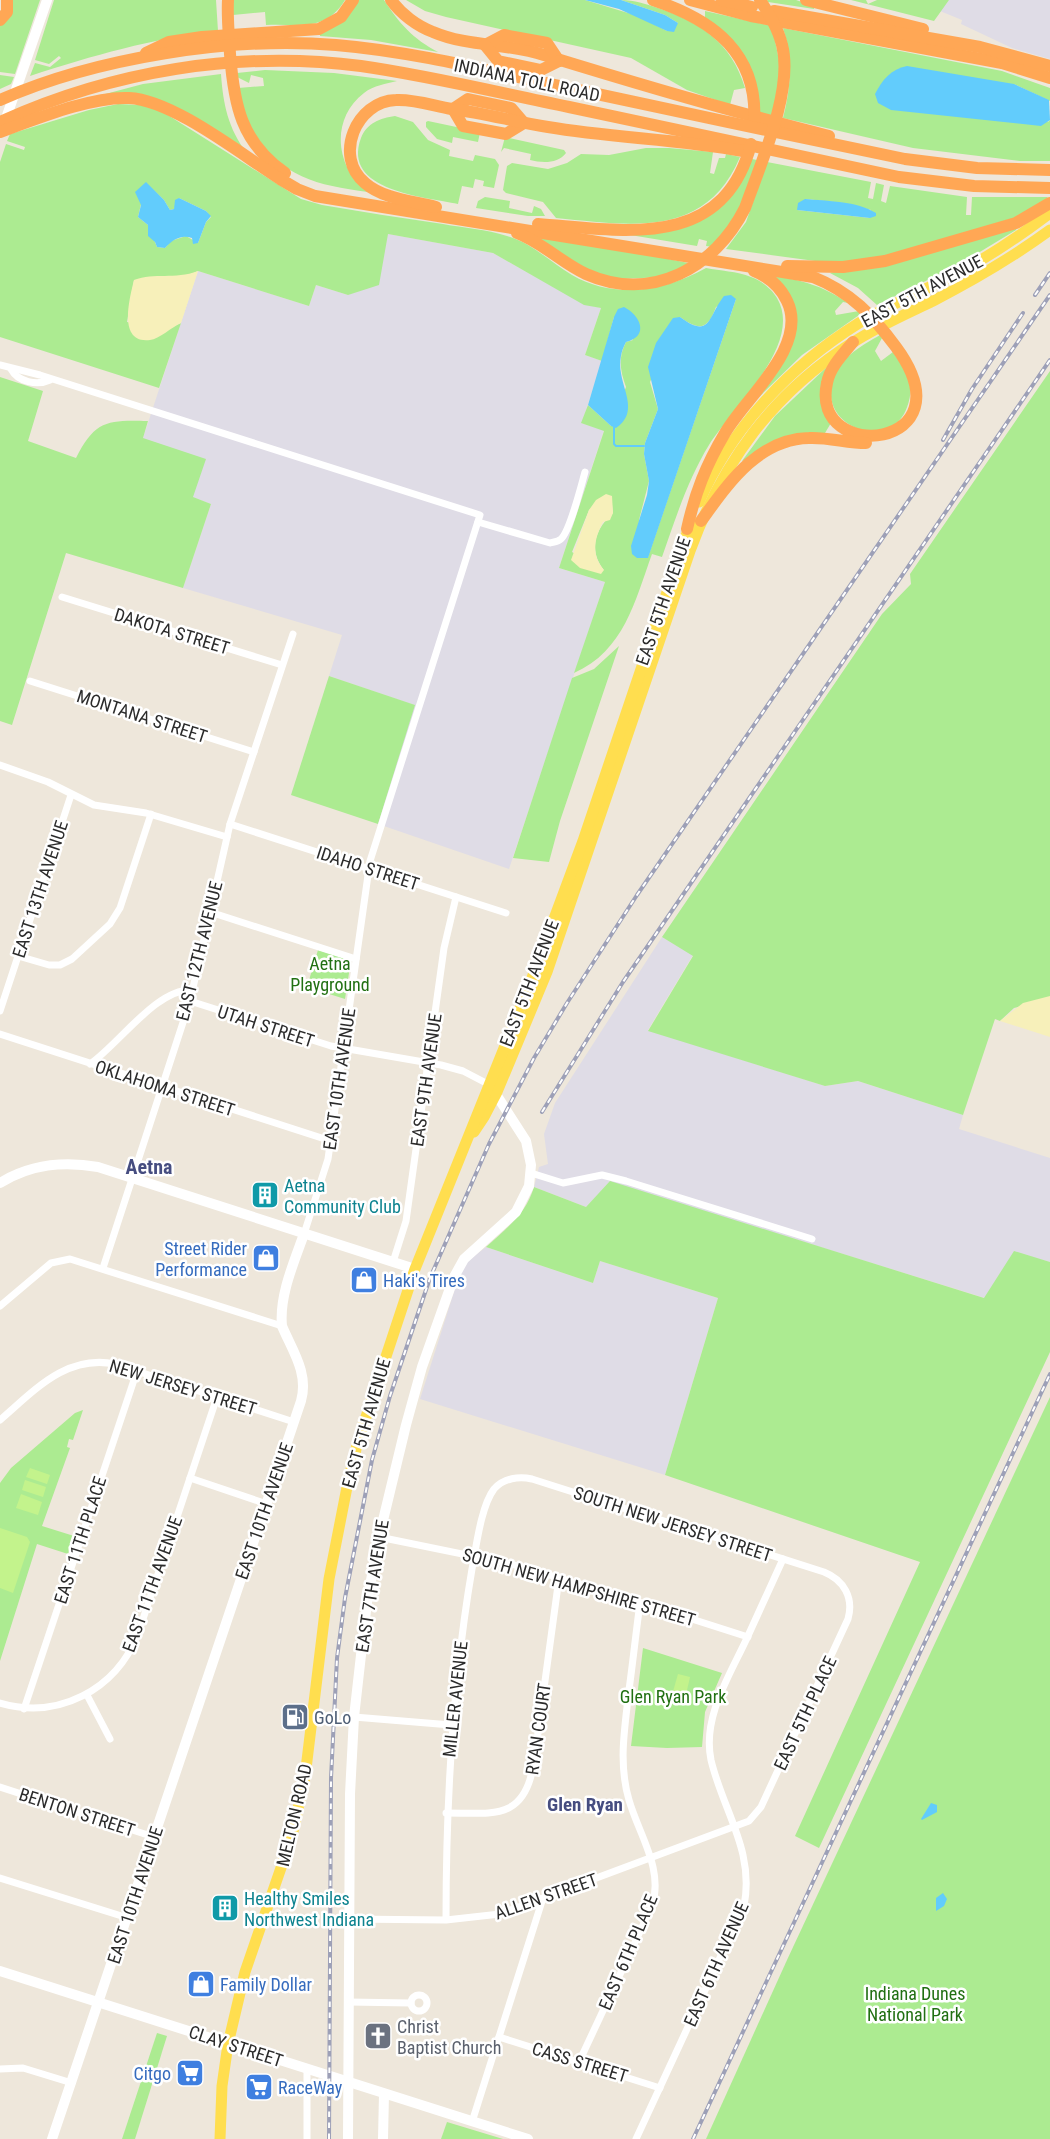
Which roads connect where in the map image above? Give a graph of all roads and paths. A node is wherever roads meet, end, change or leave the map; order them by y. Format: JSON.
{"nodes":[{"id":1,"x":7,"y":0,"type":"edge"},
{"id":2,"x":47,"y":0,"type":"edge"},
{"id":3,"x":222,"y":0,"type":"edge"},
{"id":4,"x":228,"y":0,"type":"edge"},
{"id":5,"x":353,"y":0,"type":"edge"},
{"id":6,"x":391,"y":0,"type":"edge"},
{"id":7,"x":653,"y":0,"type":"edge"},
{"id":8,"x":690,"y":0,"type":"edge"},
{"id":9,"x":722,"y":0,"type":"edge"},
{"id":10,"x":760,"y":0,"type":"edge"},
{"id":11,"x":807,"y":0,"type":"edge"},
{"id":12,"x":748,"y":11,"type":"junction"},
{"id":13,"x":0,"y":20,"type":"edge"},
{"id":14,"x":792,"y":20,"type":"junction"},
{"id":15,"x":225,"y":21,"type":"junction"},
{"id":16,"x":980,"y":47,"type":"junction"},
{"id":17,"x":936,"y":50,"type":"junction"},
{"id":18,"x":134,"y":59,"type":"junction"},
{"id":19,"x":1030,"y":60,"type":"junction"},
{"id":20,"x":1050,"y":66,"type":"edge"},
{"id":21,"x":1050,"y":78,"type":"edge"},
{"id":22,"x":230,"y":83,"type":"junction"},
{"id":23,"x":0,"y":100,"type":"edge"},
{"id":24,"x":708,"y":111,"type":"junction"},
{"id":25,"x":0,"y":122,"type":"edge"},
{"id":26,"x":0,"y":132,"type":"edge"},
{"id":27,"x":0,"y":136,"type":"edge"},
{"id":28,"x":728,"y":144,"type":"junction"},
{"id":29,"x":1050,"y":170,"type":"edge"},
{"id":30,"x":280,"y":179,"type":"junction"},
{"id":31,"x":1050,"y":188,"type":"edge"},
{"id":32,"x":1050,"y":203,"type":"edge"},
{"id":33,"x":436,"y":207,"type":"junction"},
{"id":34,"x":1050,"y":213,"type":"edge"},
{"id":35,"x":537,"y":224,"type":"junction"},
{"id":36,"x":494,"y":225,"type":"junction"},
{"id":37,"x":1050,"y":230,"type":"edge"},
{"id":38,"x":679,"y":252,"type":"junction"},
{"id":39,"x":788,"y":266,"type":"junction"},
{"id":40,"x":771,"y":271,"type":"junction"},
{"id":41,"x":867,"y":307,"type":"junction"},
{"id":42,"x":890,"y":334,"type":"junction"},
{"id":43,"x":853,"y":342,"type":"junction"},
{"id":44,"x":0,"y":365,"type":"edge"},
{"id":45,"x":10,"y":369,"type":"junction"},
{"id":46,"x":48,"y":381,"type":"junction"},
{"id":47,"x":585,"y":472,"type":"dead end"},
{"id":48,"x":701,"y":521,"type":"junction"},
{"id":49,"x":478,"y":522,"type":"junction"},
{"id":50,"x":688,"y":529,"type":"junction"},
{"id":51,"x":62,"y":597,"type":"dead end"},
{"id":52,"x":292,"y":634,"type":"dead end"},
{"id":53,"x":282,"y":665,"type":"junction"},
{"id":54,"x":30,"y":681,"type":"dead end"},
{"id":55,"x":254,"y":752,"type":"junction"},
{"id":56,"x":0,"y":765,"type":"edge"},
{"id":57,"x":71,"y":795,"type":"junction"},
{"id":58,"x":150,"y":814,"type":"junction"},
{"id":59,"x":230,"y":824,"type":"junction"},
{"id":60,"x":226,"y":837,"type":"junction"},
{"id":61,"x":369,"y":868,"type":"junction"},
{"id":62,"x":456,"y":897,"type":"junction"},
{"id":63,"x":210,"y":912,"type":"junction"},
{"id":64,"x":506,"y":913,"type":"dead end"},
{"id":65,"x":18,"y":956,"type":"junction"},
{"id":66,"x":356,"y":959,"type":"junction"},
{"id":67,"x":192,"y":990,"type":"junction"},
{"id":68,"x":190,"y":1000,"type":"junction"},
{"id":69,"x":0,"y":1011,"type":"edge"},
{"id":70,"x":0,"y":1036,"type":"edge"},
{"id":71,"x":343,"y":1048,"type":"junction"},
{"id":72,"x":429,"y":1062,"type":"junction"},
{"id":73,"x":90,"y":1064,"type":"junction"},
{"id":74,"x":162,"y":1086,"type":"junction"},
{"id":75,"x":492,"y":1088,"type":"junction"},
{"id":76,"x":331,"y":1141,"type":"junction"},
{"id":77,"x":531,"y":1172,"type":"junction"},
{"id":78,"x":133,"y":1178,"type":"junction"},
{"id":79,"x":0,"y":1183,"type":"edge"},
{"id":80,"x":304,"y":1234,"type":"junction"},
{"id":81,"x":812,"y":1240,"type":"dead end"},
{"id":82,"x":393,"y":1262,"type":"junction"},
{"id":83,"x":104,"y":1268,"type":"junction"},
{"id":84,"x":415,"y":1269,"type":"junction"},
{"id":85,"x":0,"y":1306,"type":"edge"},
{"id":86,"x":282,"y":1326,"type":"junction"},
{"id":87,"x":136,"y":1371,"type":"junction"},
{"id":88,"x":217,"y":1397,"type":"junction"},
{"id":89,"x":0,"y":1420,"type":"edge"},
{"id":90,"x":294,"y":1422,"type":"junction"},
{"id":91,"x":190,"y":1478,"type":"junction"},
{"id":92,"x":498,"y":1485,"type":"joint"},
{"id":93,"x":267,"y":1504,"type":"junction"},
{"id":94,"x":379,"y":1537,"type":"junction"},
{"id":95,"x":474,"y":1556,"type":"junction"},
{"id":96,"x":783,"y":1559,"type":"junction"},
{"id":97,"x":559,"y":1578,"type":"junction"},
{"id":98,"x":844,"y":1586,"type":"joint"},
{"id":99,"x":640,"y":1603,"type":"junction"},
{"id":100,"x":748,"y":1637,"type":"junction"},
{"id":101,"x":87,"y":1695,"type":"junction"},
{"id":102,"x":0,"y":1703,"type":"edge"},
{"id":103,"x":24,"y":1709,"type":"junction"},
{"id":104,"x":354,"y":1717,"type":"junction"},
{"id":105,"x":313,"y":1722,"type":"joint"},
{"id":106,"x":451,"y":1725,"type":"junction"},
{"id":107,"x":110,"y":1739,"type":"dead end"},
{"id":108,"x":0,"y":1787,"type":"edge"},
{"id":109,"x":446,"y":1813,"type":"junction"},
{"id":110,"x":734,"y":1827,"type":"junction"},
{"id":111,"x":154,"y":1836,"type":"junction"},
{"id":112,"x":650,"y":1859,"type":"junction"},
{"id":113,"x":0,"y":1878,"type":"edge"},
{"id":114,"x":543,"y":1898,"type":"junction"},
{"id":115,"x":128,"y":1918,"type":"junction"},
{"id":116,"x":348,"y":1919,"type":"junction"},
{"id":117,"x":446,"y":1920,"type":"junction"},
{"id":118,"x":0,"y":1971,"type":"edge"},
{"id":119,"x":348,"y":2002,"type":"junction"},
{"id":120,"x":100,"y":2003,"type":"junction"},
{"id":121,"x":411,"y":2003,"type":"dead end"},
{"id":122,"x":499,"y":2037,"type":"junction"},
{"id":123,"x":228,"y":2044,"type":"junction"},
{"id":124,"x":579,"y":2062,"type":"junction"},
{"id":125,"x":0,"y":2069,"type":"edge"},
{"id":126,"x":307,"y":2069,"type":"junction"},
{"id":127,"x":348,"y":2082,"type":"junction"},
{"id":128,"x":72,"y":2083,"type":"junction"},
{"id":129,"x":660,"y":2088,"type":"junction"},
{"id":130,"x":384,"y":2094,"type":"junction"},
{"id":131,"x":472,"y":2122,"type":"junction"},
{"id":132,"x":52,"y":2139,"type":"edge"},
{"id":133,"x":220,"y":2139,"type":"edge"},
{"id":134,"x":307,"y":2139,"type":"edge"},
{"id":135,"x":348,"y":2139,"type":"edge"},
{"id":136,"x":383,"y":2139,"type":"edge"},
{"id":137,"x":528,"y":2139,"type":"edge"},
{"id":138,"x":636,"y":2139,"type":"edge"}],
"edges":[{"from":1,"to":13,"type":"highway"},
{"from":2,"to":27,"type":"street"},
{"from":3,"to":15,"type":"highway"},
{"from":4,"to":15,"type":"highway"},
{"from":5,"to":18,"type":"highway"},
{"from":6,"to":24,"type":"highway"},
{"from":7,"to":35,"type":"highway"},
{"from":8,"to":12,"type":"highway"},
{"from":9,"to":12,"type":"highway"},
{"from":10,"to":36,"type":"highway"},
{"from":11,"to":16,"type":"highway"},
{"from":12,"to":14,"type":"highway"},
{"from":14,"to":16,"type":"highway"},
{"from":14,"to":17,"type":"highway"},
{"from":15,"to":22,"type":"highway"},
{"from":16,"to":19,"type":"highway"},
{"from":17,"to":19,"type":"highway"},
{"from":17,"to":21,"type":"highway"},
{"from":18,"to":23,"type":"highway","name":"INDIANA TOLL ROAD"},
{"from":18,"to":24,"type":"highway","name":"INDIANA TOLL ROAD"},
{"from":19,"to":20,"type":"highway"},
{"from":22,"to":30,"type":"highway"},
{"from":22,"to":33,"type":"highway"},
{"from":24,"to":29,"type":"highway"},
{"from":25,"to":28,"type":"highway","name":"INDIANA TOLL ROAD"},
{"from":26,"to":30,"type":"highway"},
{"from":28,"to":31,"type":"highway","name":"INDIANA TOLL ROAD"},
{"from":28,"to":33,"type":"highway"},
{"from":30,"to":36,"type":"highway"},
{"from":32,"to":39,"type":"highway"},
{"from":33,"to":35,"type":"highway"},
{"from":34,"to":50,"type":"main road","name":"EAST 5TH AVENUE"},
{"from":35,"to":38,"type":"highway"},
{"from":36,"to":38,"type":"highway"},
{"from":37,"to":43,"type":"main road","name":"EAST 5TH AVENUE"},
{"from":38,"to":40,"type":"highway"},
{"from":38,"to":40,"type":"highway"},
{"from":39,"to":40,"type":"highway"},
{"from":39,"to":41,"type":"highway"},
{"from":40,"to":41,"type":"highway"},
{"from":40,"to":50,"type":"highway"},
{"from":41,"to":42,"type":"highway"},
{"from":42,"to":43,"type":"highway"},
{"from":42,"to":48,"type":"highway"},
{"from":43,"to":48,"type":"main road","name":"EAST 5TH AVENUE"},
{"from":44,"to":45,"type":"street"},
{"from":45,"to":46,"type":"street"},
{"from":45,"to":46,"type":"street"},
{"from":46,"to":49,"type":"street"},
{"from":47,"to":49,"type":"street"},
{"from":48,"to":75,"type":"main road","name":"EAST 5TH AVENUE"},
{"from":49,"to":61,"type":"street","name":"EAST 10TH AVENUE"},
{"from":50,"to":75,"type":"main road","name":"EAST 5TH AVENUE"},
{"from":51,"to":53,"type":"street","name":"DAKOTA STREET"},
{"from":52,"to":53,"type":"street","name":"EAST 12TH AVENUE"},
{"from":53,"to":55,"type":"street","name":"EAST 12TH AVENUE"},
{"from":54,"to":55,"type":"street","name":"MONTANA STREET"},
{"from":55,"to":59,"type":"street","name":"EAST 12TH AVENUE"},
{"from":56,"to":57,"type":"street"},
{"from":57,"to":58,"type":"street"},
{"from":57,"to":65,"type":"street","name":"EAST 13TH AVENUE"},
{"from":58,"to":60,"type":"street"},
{"from":58,"to":65,"type":"street"},
{"from":59,"to":60,"type":"street","name":"EAST 12TH AVENUE"},
{"from":59,"to":61,"type":"street","name":"IDAHO STREET"},
{"from":60,"to":63,"type":"street","name":"EAST 12TH AVENUE"},
{"from":61,"to":62,"type":"street","name":"IDAHO STREET"},
{"from":61,"to":66,"type":"street","name":"EAST 10TH AVENUE"},
{"from":62,"to":64,"type":"street","name":"IDAHO STREET"},
{"from":62,"to":72,"type":"street","name":"EAST 9TH AVENUE"},
{"from":63,"to":66,"type":"street"},
{"from":63,"to":67,"type":"street","name":"EAST 12TH AVENUE"},
{"from":65,"to":69,"type":"street","name":"EAST 13TH AVENUE"},
{"from":66,"to":71,"type":"street","name":"EAST 10TH AVENUE"},
{"from":67,"to":68,"type":"street","name":"EAST 12TH AVENUE"},
{"from":67,"to":73,"type":"street"},
{"from":68,"to":71,"type":"street","name":"UTAH STREET"},
{"from":68,"to":74,"type":"street","name":"EAST 12TH AVENUE"},
{"from":70,"to":73,"type":"street","name":"OKLAHOMA STREET"},
{"from":71,"to":72,"type":"street","name":"UTAH STREET"},
{"from":71,"to":76,"type":"street","name":"EAST 10TH AVENUE"},
{"from":72,"to":75,"type":"street","name":"UTAH STREET"},
{"from":72,"to":82,"type":"street","name":"EAST 9TH AVENUE"},
{"from":73,"to":74,"type":"street","name":"OKLAHOMA STREET"},
{"from":74,"to":76,"type":"street","name":"OKLAHOMA STREET"},
{"from":74,"to":78,"type":"street","name":"EAST 12TH AVENUE"},
{"from":75,"to":77,"type":"street","name":"EAST 7TH AVENUE"},
{"from":75,"to":84,"type":"main road","name":"EAST 5TH AVENUE"},
{"from":76,"to":80,"type":"street","name":"EAST 10TH AVENUE"},
{"from":77,"to":81,"type":"street"},
{"from":77,"to":94,"type":"street","name":"EAST 7TH AVENUE"},
{"from":78,"to":79,"type":"street"},
{"from":78,"to":80,"type":"street"},
{"from":78,"to":83,"type":"street","name":"EAST 12TH AVENUE"},
{"from":80,"to":82,"type":"street"},
{"from":80,"to":86,"type":"street","name":"EAST 10TH AVENUE"},
{"from":82,"to":84,"type":"street"},
{"from":83,"to":85,"type":"street"},
{"from":83,"to":86,"type":"street"},
{"from":84,"to":105,"type":"main road","name":"EAST 5TH AVENUE"},
{"from":86,"to":90,"type":"street","name":"EAST 10TH AVENUE"},
{"from":87,"to":88,"type":"street","name":"NEW JERSEY STREET"},
{"from":87,"to":89,"type":"street","name":"NEW JERSEY STREET"},
{"from":87,"to":103,"type":"street","name":"EAST 11TH PLACE"},
{"from":88,"to":90,"type":"street","name":"NEW JERSEY STREET"},
{"from":88,"to":91,"type":"street","name":"EAST 11TH AVENUE"},
{"from":90,"to":93,"type":"street","name":"EAST 10TH AVENUE"},
{"from":91,"to":93,"type":"street"},
{"from":91,"to":101,"type":"street","name":"EAST 11TH AVENUE"},
{"from":92,"to":95,"type":"street","name":"MILLER AVENUE"},
{"from":92,"to":96,"type":"street","name":"SOUTH NEW JERSEY STREET"},
{"from":93,"to":111,"type":"street","name":"EAST 10TH AVENUE"},
{"from":94,"to":95,"type":"street","name":"SOUTH NEW HAMPSHIRE STREET"},
{"from":94,"to":104,"type":"street","name":"EAST 7TH AVENUE"},
{"from":95,"to":97,"type":"street","name":"SOUTH NEW HAMPSHIRE STREET"},
{"from":95,"to":106,"type":"street","name":"MILLER AVENUE"},
{"from":96,"to":98,"type":"street","name":"SOUTH NEW JERSEY STREET"},
{"from":96,"to":100,"type":"street","name":"EAST 6TH AVENUE"},
{"from":97,"to":99,"type":"street","name":"SOUTH NEW HAMPSHIRE STREET"},
{"from":97,"to":109,"type":"street","name":"RYAN COURT"},
{"from":98,"to":110,"type":"street","name":"EAST 5TH PLACE"},
{"from":99,"to":100,"type":"street","name":"SOUTH NEW HAMPSHIRE STREET"},
{"from":99,"to":112,"type":"street","name":"EAST 6TH PLACE"},
{"from":100,"to":110,"type":"street","name":"EAST 6TH AVENUE"},
{"from":101,"to":103,"type":"street","name":"EAST 11TH AVENUE"},
{"from":101,"to":107,"type":"street"},
{"from":102,"to":103,"type":"street"},
{"from":104,"to":106,"type":"street"},
{"from":104,"to":116,"type":"street","name":"EAST 7TH AVENUE"},
{"from":105,"to":123,"type":"main road","name":"MELTON ROAD"},
{"from":106,"to":109,"type":"street","name":"MILLER AVENUE"},
{"from":108,"to":111,"type":"street","name":"BENTON STREET"},
{"from":109,"to":117,"type":"street","name":"MILLER AVENUE"},
{"from":110,"to":112,"type":"street","name":"ALLEN STREET"},
{"from":110,"to":129,"type":"street","name":"EAST 6TH AVENUE"},
{"from":111,"to":115,"type":"street","name":"EAST 10TH AVENUE"},
{"from":112,"to":114,"type":"street","name":"ALLEN STREET"},
{"from":112,"to":124,"type":"street","name":"EAST 6TH PLACE"},
{"from":113,"to":115,"type":"street"},
{"from":114,"to":117,"type":"street","name":"ALLEN STREET"},
{"from":114,"to":122,"type":"street"},
{"from":115,"to":120,"type":"street","name":"EAST 10TH AVENUE"},
{"from":116,"to":117,"type":"street","name":"ALLEN STREET"},
{"from":116,"to":119,"type":"street","name":"EAST 7TH AVENUE"},
{"from":118,"to":120,"type":"street","name":"CLAY STREET"},
{"from":119,"to":121,"type":"street"},
{"from":119,"to":127,"type":"street","name":"EAST 7TH AVENUE"},
{"from":120,"to":123,"type":"street","name":"CLAY STREET"},
{"from":120,"to":128,"type":"street","name":"EAST 10TH AVENUE"},
{"from":122,"to":124,"type":"street","name":"CASS STREET"},
{"from":122,"to":131,"type":"street"},
{"from":123,"to":126,"type":"street","name":"CLAY STREET"},
{"from":123,"to":133,"type":"main road","name":"MELTON ROAD"},
{"from":124,"to":129,"type":"street","name":"CASS STREET"},
{"from":125,"to":128,"type":"street"},
{"from":126,"to":127,"type":"street","name":"CLAY STREET"},
{"from":126,"to":134,"type":"street"},
{"from":127,"to":130,"type":"street","name":"CLAY STREET"},
{"from":127,"to":135,"type":"street","name":"EAST 7TH AVENUE"},
{"from":128,"to":132,"type":"street","name":"EAST 10TH AVENUE"},
{"from":129,"to":138,"type":"street","name":"EAST 6TH AVENUE"},
{"from":130,"to":131,"type":"street","name":"CLAY STREET"},
{"from":130,"to":136,"type":"street"},
{"from":131,"to":137,"type":"street","name":"CLAY STREET"}]}
